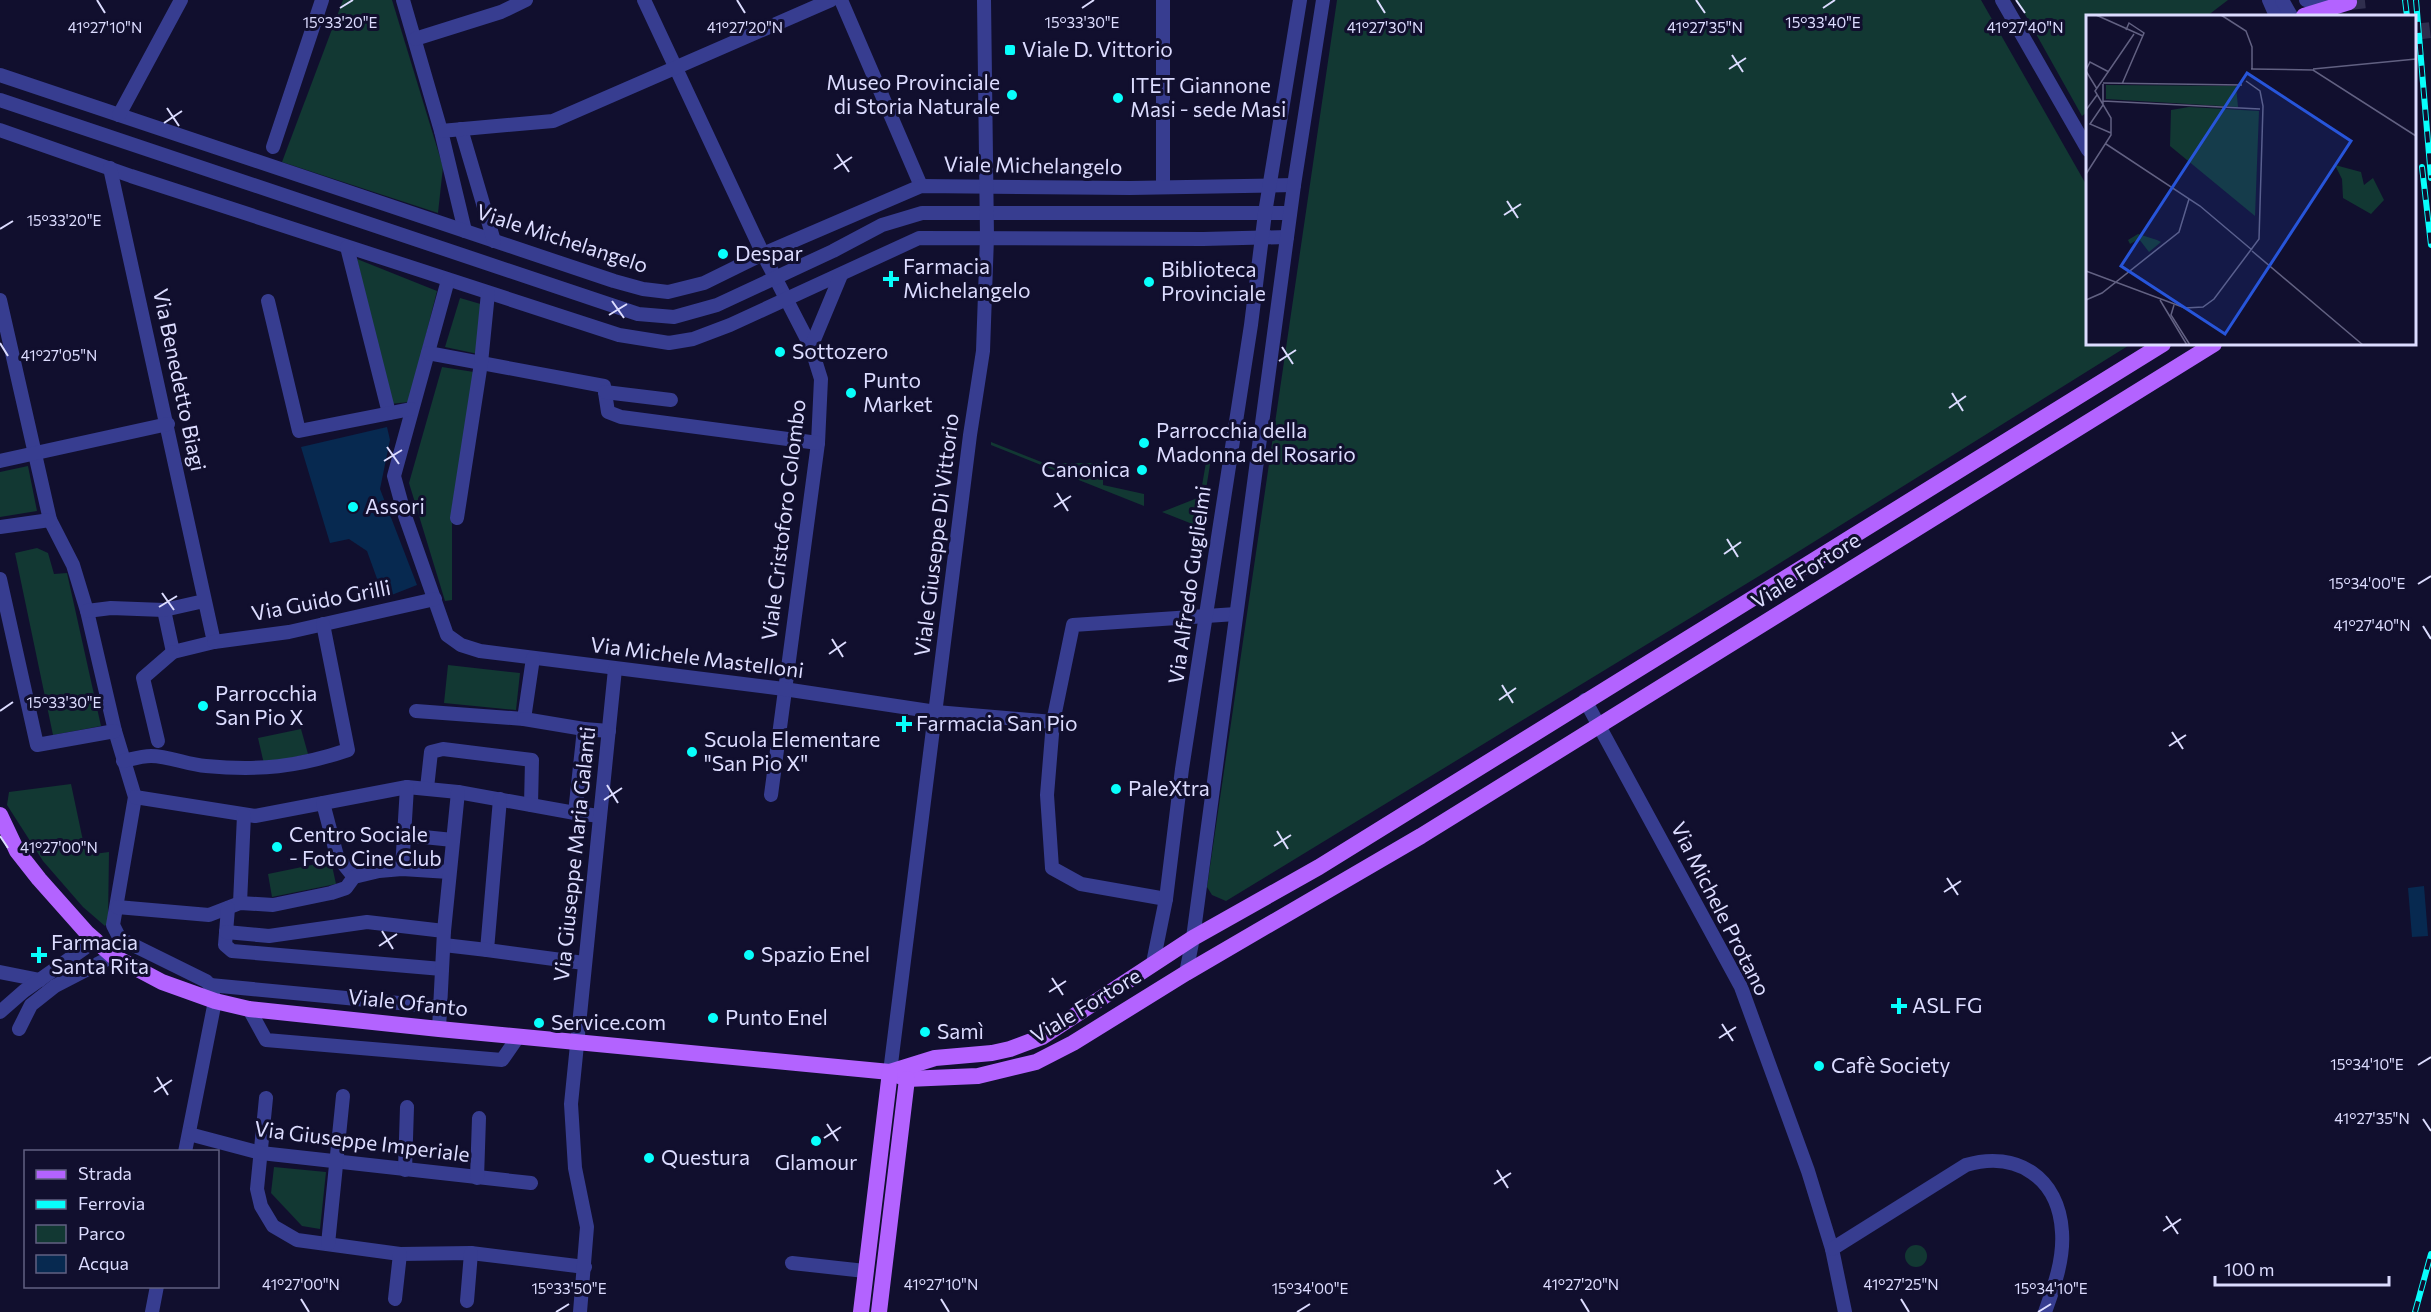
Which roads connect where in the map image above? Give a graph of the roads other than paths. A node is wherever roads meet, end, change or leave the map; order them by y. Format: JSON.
{"nodes":[{"id":1,"x":181,"y":0,"type":"edge"},
{"id":2,"x":322,"y":0,"type":"edge"},
{"id":3,"x":403,"y":0,"type":"edge"},
{"id":4,"x":526,"y":0,"type":"edge"},
{"id":5,"x":644,"y":0,"type":"edge"},
{"id":6,"x":831,"y":0,"type":"edge"},
{"id":7,"x":841,"y":0,"type":"edge"},
{"id":8,"x":984,"y":0,"type":"edge"},
{"id":9,"x":1162,"y":0,"type":"edge"},
{"id":10,"x":1300,"y":0,"type":"edge"},
{"id":11,"x":1323,"y":0,"type":"edge"},
{"id":12,"x":2002,"y":0,"type":"edge"},
{"id":13,"x":2270,"y":0,"type":"edge"},
{"id":14,"x":2282,"y":0,"type":"edge"},
{"id":15,"x":2306,"y":0,"type":"edge"},
{"id":16,"x":2349,"y":2,"type":"joint"},
{"id":17,"x":2276,"y":15,"type":"edge"},
{"id":18,"x":2290,"y":15,"type":"edge"},
{"id":19,"x":2307,"y":15,"type":"edge"},
{"id":20,"x":415,"y":39,"type":"junction"},
{"id":21,"x":674,"y":68,"type":"junction"},
{"id":22,"x":0,"y":75,"type":"edge"},
{"id":23,"x":1284,"y":99,"type":"junction"},
{"id":24,"x":0,"y":100,"type":"edge"},
{"id":25,"x":1307,"y":103,"type":"junction"},
{"id":26,"x":118,"y":116,"type":"junction"},
{"id":27,"x":461,"y":129,"type":"junction"},
{"id":28,"x":0,"y":130,"type":"edge"},
{"id":29,"x":441,"y":131,"type":"junction"},
{"id":30,"x":273,"y":147,"type":"dead end"},
{"id":31,"x":2086,"y":147,"type":"edge"},
{"id":32,"x":110,"y":168,"type":"junction"},
{"id":33,"x":1269,"y":185,"type":"junction"},
{"id":34,"x":1294,"y":185,"type":"junction"},
{"id":35,"x":921,"y":186,"type":"junction"},
{"id":36,"x":987,"y":186,"type":"junction"},
{"id":37,"x":1163,"y":186,"type":"junction"},
{"id":38,"x":987,"y":212,"type":"junction"},
{"id":39,"x":1265,"y":213,"type":"junction"},
{"id":40,"x":1290,"y":213,"type":"junction"},
{"id":41,"x":465,"y":231,"type":"junction"},
{"id":42,"x":987,"y":237,"type":"junction"},
{"id":43,"x":1287,"y":237,"type":"junction"},
{"id":44,"x":1262,"y":239,"type":"junction"},
{"id":45,"x":494,"y":241,"type":"junction"},
{"id":46,"x":347,"y":247,"type":"junction"},
{"id":47,"x":763,"y":254,"type":"junction"},
{"id":48,"x":841,"y":275,"type":"junction"},
{"id":49,"x":776,"y":278,"type":"junction"},
{"id":50,"x":448,"y":280,"type":"junction"},
{"id":51,"x":488,"y":293,"type":"junction"},
{"id":52,"x":787,"y":299,"type":"junction"},
{"id":53,"x":0,"y":300,"type":"edge"},
{"id":54,"x":268,"y":301,"type":"dead end"},
{"id":55,"x":632,"y":312,"type":"junction"},
{"id":56,"x":619,"y":335,"type":"junction"},
{"id":57,"x":2161,"y":345,"type":"edge"},
{"id":58,"x":2210,"y":345,"type":"edge"},
{"id":59,"x":811,"y":347,"type":"junction"},
{"id":60,"x":2193,"y":350,"type":"edge"},
{"id":61,"x":428,"y":353,"type":"junction"},
{"id":62,"x":481,"y":363,"type":"junction"},
{"id":63,"x":605,"y":392,"type":"junction"},
{"id":64,"x":671,"y":400,"type":"dead end"},
{"id":65,"x":411,"y":409,"type":"junction"},
{"id":66,"x":389,"y":413,"type":"junction"},
{"id":67,"x":168,"y":424,"type":"junction"},
{"id":68,"x":818,"y":443,"type":"junction"},
{"id":69,"x":35,"y":454,"type":"junction"},
{"id":70,"x":0,"y":461,"type":"edge"},
{"id":71,"x":458,"y":518,"type":"dead end"},
{"id":72,"x":50,"y":519,"type":"junction"},
{"id":73,"x":0,"y":527,"type":"edge"},
{"id":74,"x":0,"y":579,"type":"edge"},
{"id":75,"x":435,"y":599,"type":"junction"},
{"id":76,"x":204,"y":601,"type":"junction"},
{"id":77,"x":164,"y":610,"type":"junction"},
{"id":78,"x":87,"y":611,"type":"junction"},
{"id":79,"x":1236,"y":614,"type":"junction"},
{"id":80,"x":1206,"y":617,"type":"junction"},
{"id":81,"x":323,"y":624,"type":"junction"},
{"id":82,"x":214,"y":642,"type":"junction"},
{"id":83,"x":173,"y":652,"type":"junction"},
{"id":84,"x":533,"y":658,"type":"junction"},
{"id":85,"x":615,"y":669,"type":"junction"},
{"id":86,"x":784,"y":689,"type":"junction"},
{"id":87,"x":1585,"y":700,"type":"junction"},
{"id":88,"x":416,"y":711,"type":"dead end"},
{"id":89,"x":936,"y":712,"type":"junction"},
{"id":90,"x":524,"y":719,"type":"junction"},
{"id":91,"x":1053,"y":722,"type":"junction"},
{"id":92,"x":1599,"y":724,"type":"junction"},
{"id":93,"x":584,"y":729,"type":"junction"},
{"id":94,"x":115,"y":731,"type":"junction"},
{"id":95,"x":609,"y":731,"type":"junction"},
{"id":96,"x":158,"y":741,"type":"dead end"},
{"id":97,"x":123,"y":760,"type":"junction"},
{"id":98,"x":407,"y":787,"type":"junction"},
{"id":99,"x":428,"y":788,"type":"junction"},
{"id":100,"x":459,"y":792,"type":"junction"},
{"id":101,"x":771,"y":795,"type":"dead end"},
{"id":102,"x":135,"y":797,"type":"junction"},
{"id":103,"x":500,"y":799,"type":"junction"},
{"id":104,"x":323,"y":802,"type":"junction"},
{"id":105,"x":531,"y":805,"type":"junction"},
{"id":106,"x":1408,"y":812,"type":"junction"},
{"id":107,"x":575,"y":813,"type":"junction"},
{"id":108,"x":0,"y":815,"type":"edge"},
{"id":109,"x":244,"y":815,"type":"junction"},
{"id":110,"x":600,"y":816,"type":"junction"},
{"id":111,"x":404,"y":835,"type":"junction"},
{"id":112,"x":1421,"y":836,"type":"junction"},
{"id":113,"x":453,"y":840,"type":"junction"},
{"id":114,"x":402,"y":869,"type":"junction"},
{"id":115,"x":449,"y":872,"type":"junction"},
{"id":116,"x":354,"y":877,"type":"junction"},
{"id":117,"x":1166,"y":899,"type":"junction"},
{"id":118,"x":117,"y":906,"type":"junction"},
{"id":119,"x":234,"y":906,"type":"junction"},
{"id":120,"x":444,"y":931,"type":"junction"},
{"id":121,"x":226,"y":933,"type":"junction"},
{"id":122,"x":1193,"y":938,"type":"junction"},
{"id":123,"x":96,"y":940,"type":"junction"},
{"id":124,"x":444,"y":945,"type":"junction"},
{"id":125,"x":487,"y":950,"type":"junction"},
{"id":126,"x":113,"y":956,"type":"junction"},
{"id":127,"x":584,"y":963,"type":"junction"},
{"id":128,"x":1153,"y":963,"type":"junction"},
{"id":129,"x":442,"y":969,"type":"junction"},
{"id":130,"x":0,"y":972,"type":"edge"},
{"id":131,"x":1186,"y":973,"type":"junction"},
{"id":132,"x":40,"y":980,"type":"junction"},
{"id":133,"x":213,"y":993,"type":"junction"},
{"id":134,"x":441,"y":1007,"type":"junction"},
{"id":135,"x":249,"y":1009,"type":"junction"},
{"id":136,"x":0,"y":1012,"type":"edge"},
{"id":137,"x":19,"y":1029,"type":"dead end"},
{"id":138,"x":439,"y":1029,"type":"junction"},
{"id":139,"x":518,"y":1037,"type":"junction"},
{"id":140,"x":576,"y":1043,"type":"junction"},
{"id":141,"x":890,"y":1072,"type":"junction"},
{"id":142,"x":907,"y":1079,"type":"junction"},
{"id":143,"x":343,"y":1096,"type":"dead end"},
{"id":144,"x":266,"y":1098,"type":"dead end"},
{"id":145,"x":407,"y":1107,"type":"dead end"},
{"id":146,"x":479,"y":1118,"type":"dead end"},
{"id":147,"x":189,"y":1134,"type":"junction"},
{"id":148,"x":185,"y":1150,"type":"edge"},
{"id":149,"x":261,"y":1154,"type":"junction"},
{"id":150,"x":336,"y":1162,"type":"junction"},
{"id":151,"x":405,"y":1170,"type":"junction"},
{"id":152,"x":477,"y":1178,"type":"junction"},
{"id":153,"x":531,"y":1183,"type":"dead end"},
{"id":154,"x":328,"y":1244,"type":"junction"},
{"id":155,"x":1832,"y":1249,"type":"junction"},
{"id":156,"x":471,"y":1253,"type":"junction"},
{"id":157,"x":400,"y":1254,"type":"junction"},
{"id":158,"x":792,"y":1263,"type":"dead end"},
{"id":159,"x":585,"y":1267,"type":"junction"},
{"id":160,"x":866,"y":1271,"type":"junction"},
{"id":161,"x":157,"y":1288,"type":"edge"},
{"id":162,"x":395,"y":1299,"type":"dead end"},
{"id":163,"x":466,"y":1301,"type":"dead end"},
{"id":164,"x":152,"y":1312,"type":"edge"},
{"id":165,"x":580,"y":1312,"type":"edge"},
{"id":166,"x":861,"y":1312,"type":"edge"},
{"id":167,"x":879,"y":1312,"type":"edge"},
{"id":168,"x":1845,"y":1312,"type":"edge"},
{"id":169,"x":2044,"y":1312,"type":"edge"}],
"edges":[{"from":1,"to":26,"type":"street"},
{"from":2,"to":30,"type":"street"},
{"from":3,"to":20,"type":"street"},
{"from":4,"to":20,"type":"street"},
{"from":5,"to":21,"type":"street","name":"Viale Cristoforo Colombo"},
{"from":6,"to":21,"type":"street"},
{"from":7,"to":35,"type":"street"},
{"from":8,"to":36,"type":"street","name":"Viale Giuseppe Di Vittorio"},
{"from":9,"to":37,"type":"street"},
{"from":10,"to":23,"type":"street","name":"Via Alfredo Guglielmi"},
{"from":11,"to":25,"type":"street"},
{"from":12,"to":31,"type":"street"},
{"from":13,"to":17,"type":"street"},
{"from":14,"to":18,"type":"street"},
{"from":15,"to":16,"type":"street"},
{"from":16,"to":19,"type":"main road"},
{"from":20,"to":29,"type":"street"},
{"from":21,"to":27,"type":"street"},
{"from":21,"to":47,"type":"street","name":"Viale Cristoforo Colombo"},
{"from":22,"to":26,"type":"street","name":"Viale Michelangelo"},
{"from":23,"to":25,"type":"street"},
{"from":23,"to":33,"type":"street","name":"Via Alfredo Guglielmi"},
{"from":24,"to":55,"type":"street"},
{"from":25,"to":34,"type":"street"},
{"from":26,"to":41,"type":"street","name":"Viale Michelangelo"},
{"from":27,"to":29,"type":"street"},
{"from":27,"to":45,"type":"street"},
{"from":28,"to":32,"type":"street"},
{"from":29,"to":41,"type":"street"},
{"from":32,"to":46,"type":"street"},
{"from":32,"to":67,"type":"street","name":"Via Benedetto Biagi"},
{"from":33,"to":34,"type":"street","name":"Viale Michelangelo"},
{"from":33,"to":37,"type":"street","name":"Viale Michelangelo"},
{"from":33,"to":39,"type":"street","name":"Via Alfredo Guglielmi"},
{"from":34,"to":40,"type":"street"},
{"from":35,"to":36,"type":"street","name":"Viale Michelangelo"},
{"from":35,"to":47,"type":"street","name":"Viale Michelangelo"},
{"from":36,"to":37,"type":"street","name":"Viale Michelangelo"},
{"from":36,"to":38,"type":"street","name":"Viale Giuseppe Di Vittorio"},
{"from":38,"to":39,"type":"street"},
{"from":38,"to":42,"type":"street","name":"Viale Giuseppe Di Vittorio"},
{"from":38,"to":49,"type":"street"},
{"from":39,"to":40,"type":"street"},
{"from":39,"to":44,"type":"street","name":"Via Alfredo Guglielmi"},
{"from":40,"to":43,"type":"street"},
{"from":41,"to":45,"type":"street","name":"Viale Michelangelo"},
{"from":42,"to":44,"type":"street"},
{"from":42,"to":48,"type":"street"},
{"from":42,"to":89,"type":"street","name":"Viale Giuseppe Di Vittorio"},
{"from":43,"to":44,"type":"street"},
{"from":43,"to":79,"type":"street"},
{"from":44,"to":80,"type":"street","name":"Via Alfredo Guglielmi"},
{"from":45,"to":47,"type":"street","name":"Viale Michelangelo"},
{"from":46,"to":50,"type":"street"},
{"from":46,"to":66,"type":"street"},
{"from":47,"to":49,"type":"street","name":"Viale Cristoforo Colombo"},
{"from":48,"to":52,"type":"street"},
{"from":48,"to":59,"type":"street"},
{"from":49,"to":52,"type":"street","name":"Viale Cristoforo Colombo"},
{"from":49,"to":55,"type":"street"},
{"from":50,"to":51,"type":"street"},
{"from":50,"to":61,"type":"street","name":"Via Michele Mastelloni"},
{"from":51,"to":56,"type":"street"},
{"from":51,"to":62,"type":"street"},
{"from":52,"to":56,"type":"street"},
{"from":52,"to":59,"type":"street","name":"Viale Cristoforo Colombo"},
{"from":53,"to":69,"type":"street"},
{"from":54,"to":66,"type":"street"},
{"from":55,"to":56,"type":"street"},
{"from":57,"to":87,"type":"main road","name":"Viale Fortore"},
{"from":58,"to":60,"type":"main road","name":"Viale Fortore"},
{"from":59,"to":68,"type":"street","name":"Viale Cristoforo Colombo"},
{"from":60,"to":92,"type":"main road","name":"Viale Fortore"},
{"from":61,"to":62,"type":"street"},
{"from":61,"to":65,"type":"street","name":"Via Michele Mastelloni"},
{"from":62,"to":63,"type":"street"},
{"from":62,"to":71,"type":"street"},
{"from":63,"to":64,"type":"street"},
{"from":63,"to":68,"type":"street"},
{"from":65,"to":66,"type":"street"},
{"from":65,"to":75,"type":"street","name":"Via Michele Mastelloni"},
{"from":67,"to":69,"type":"street"},
{"from":67,"to":76,"type":"street","name":"Via Benedetto Biagi"},
{"from":68,"to":86,"type":"street","name":"Viale Cristoforo Colombo"},
{"from":69,"to":70,"type":"street"},
{"from":69,"to":72,"type":"street"},
{"from":72,"to":73,"type":"street"},
{"from":72,"to":78,"type":"street"},
{"from":74,"to":94,"type":"street"},
{"from":75,"to":81,"type":"street","name":"Via Guido Grilli"},
{"from":75,"to":84,"type":"street","name":"Via Michele Mastelloni"},
{"from":76,"to":77,"type":"street"},
{"from":76,"to":82,"type":"street","name":"Via Benedetto Biagi"},
{"from":77,"to":78,"type":"street"},
{"from":77,"to":83,"type":"street"},
{"from":78,"to":94,"type":"street"},
{"from":79,"to":80,"type":"street"},
{"from":79,"to":122,"type":"street"},
{"from":80,"to":91,"type":"street"},
{"from":80,"to":117,"type":"street","name":"Via Alfredo Guglielmi"},
{"from":81,"to":82,"type":"street","name":"Via Guido Grilli"},
{"from":81,"to":97,"type":"street"},
{"from":82,"to":83,"type":"street","name":"Via Guido Grilli"},
{"from":83,"to":96,"type":"street"},
{"from":84,"to":85,"type":"street","name":"Via Michele Mastelloni"},
{"from":84,"to":90,"type":"street"},
{"from":85,"to":86,"type":"street","name":"Via Michele Mastelloni"},
{"from":85,"to":95,"type":"street","name":"Via Giuseppe Maria Galanti"},
{"from":86,"to":89,"type":"street","name":"Via Michele Mastelloni"},
{"from":86,"to":101,"type":"street","name":"Viale Cristoforo Colombo"},
{"from":87,"to":92,"type":"street","name":"Via Michele Protano"},
{"from":87,"to":106,"type":"main road","name":"Viale Fortore"},
{"from":88,"to":90,"type":"street"},
{"from":89,"to":91,"type":"street","name":"Via Michele Mastelloni"},
{"from":89,"to":141,"type":"street","name":"Viale Giuseppe Di Vittorio"},
{"from":90,"to":93,"type":"street"},
{"from":91,"to":117,"type":"street"},
{"from":92,"to":112,"type":"main road","name":"Viale Fortore"},
{"from":92,"to":155,"type":"street","name":"Via Michele Protano"},
{"from":93,"to":95,"type":"street"},
{"from":93,"to":107,"type":"street"},
{"from":94,"to":97,"type":"street"},
{"from":95,"to":110,"type":"street","name":"Via Giuseppe Maria Galanti"},
{"from":97,"to":102,"type":"street"},
{"from":98,"to":99,"type":"street"},
{"from":98,"to":104,"type":"street"},
{"from":98,"to":111,"type":"street"},
{"from":99,"to":100,"type":"street"},
{"from":99,"to":105,"type":"street"},
{"from":100,"to":103,"type":"street"},
{"from":100,"to":113,"type":"street"},
{"from":102,"to":109,"type":"street"},
{"from":102,"to":118,"type":"street"},
{"from":103,"to":105,"type":"street"},
{"from":103,"to":125,"type":"street"},
{"from":104,"to":109,"type":"street"},
{"from":104,"to":116,"type":"street"},
{"from":105,"to":107,"type":"street"},
{"from":106,"to":112,"type":"main road"},
{"from":106,"to":122,"type":"main road","name":"Viale Fortore"},
{"from":107,"to":110,"type":"street"},
{"from":108,"to":123,"type":"main road","name":"Viale Ofanto"},
{"from":109,"to":119,"type":"street"},
{"from":110,"to":127,"type":"street","name":"Via Giuseppe Maria Galanti"},
{"from":111,"to":113,"type":"street"},
{"from":111,"to":114,"type":"street"},
{"from":112,"to":131,"type":"main road","name":"Viale Fortore"},
{"from":113,"to":115,"type":"street"},
{"from":114,"to":115,"type":"street"},
{"from":114,"to":116,"type":"street"},
{"from":115,"to":120,"type":"street"},
{"from":116,"to":119,"type":"street"},
{"from":117,"to":128,"type":"street","name":"Via Alfredo Guglielmi"},
{"from":118,"to":119,"type":"street"},
{"from":118,"to":133,"type":"street"},
{"from":119,"to":121,"type":"street"},
{"from":120,"to":121,"type":"street"},
{"from":120,"to":124,"type":"street"},
{"from":121,"to":129,"type":"street"},
{"from":122,"to":128,"type":"main road","name":"Viale Fortore"},
{"from":122,"to":131,"type":"street"},
{"from":123,"to":126,"type":"main road","name":"Viale Ofanto"},
{"from":123,"to":132,"type":"street"},
{"from":124,"to":125,"type":"street"},
{"from":124,"to":129,"type":"street"},
{"from":125,"to":127,"type":"street"},
{"from":126,"to":133,"type":"main road","name":"Viale Ofanto"},
{"from":126,"to":137,"type":"street"},
{"from":127,"to":140,"type":"street","name":"Via Giuseppe Maria Galanti"},
{"from":128,"to":141,"type":"main road","name":"Viale Fortore"},
{"from":129,"to":134,"type":"street"},
{"from":130,"to":132,"type":"street"},
{"from":131,"to":142,"type":"main road","name":"Viale Fortore"},
{"from":132,"to":136,"type":"street"},
{"from":133,"to":134,"type":"street"},
{"from":133,"to":135,"type":"main road","name":"Viale Ofanto"},
{"from":133,"to":147,"type":"street"},
{"from":134,"to":138,"type":"street"},
{"from":135,"to":138,"type":"main road","name":"Viale Ofanto"},
{"from":135,"to":139,"type":"street"},
{"from":138,"to":139,"type":"main road","name":"Viale Ofanto"},
{"from":139,"to":140,"type":"main road","name":"Viale Ofanto"},
{"from":140,"to":141,"type":"main road","name":"Viale Ofanto"},
{"from":140,"to":159,"type":"street","name":"Via Giuseppe Maria Galanti"},
{"from":141,"to":142,"type":"main road","name":"Viale Fortore"},
{"from":141,"to":160,"type":"main road"},
{"from":142,"to":167,"type":"main road"},
{"from":143,"to":150,"type":"street"},
{"from":144,"to":149,"type":"street"},
{"from":145,"to":151,"type":"street"},
{"from":146,"to":152,"type":"street"},
{"from":147,"to":148,"type":"street"},
{"from":147,"to":149,"type":"street","name":"Via Giuseppe Imperiale"},
{"from":149,"to":150,"type":"street","name":"Via Giuseppe Imperiale"},
{"from":149,"to":154,"type":"street"},
{"from":150,"to":151,"type":"street","name":"Via Giuseppe Imperiale"},
{"from":150,"to":154,"type":"street"},
{"from":151,"to":152,"type":"street","name":"Via Giuseppe Imperiale"},
{"from":152,"to":153,"type":"street","name":"Via Giuseppe Imperiale"},
{"from":154,"to":157,"type":"street"},
{"from":155,"to":168,"type":"street","name":"Via Michele Protano"},
{"from":155,"to":169,"type":"street"},
{"from":156,"to":157,"type":"street"},
{"from":156,"to":159,"type":"street"},
{"from":156,"to":163,"type":"street"},
{"from":157,"to":162,"type":"street"},
{"from":158,"to":160,"type":"street"},
{"from":159,"to":165,"type":"street","name":"Via Giuseppe Maria Galanti"},
{"from":160,"to":166,"type":"main road"},
{"from":161,"to":164,"type":"street"}]}
